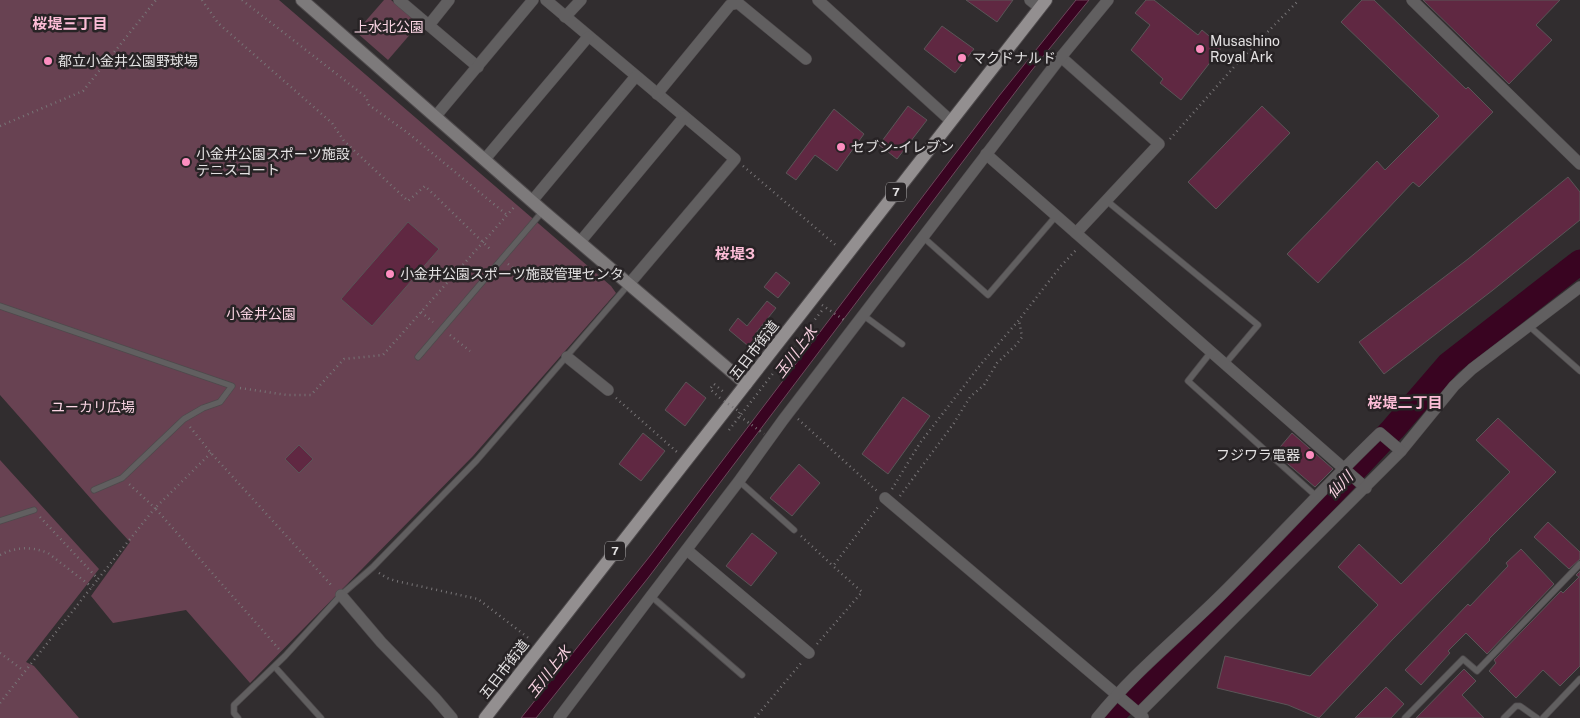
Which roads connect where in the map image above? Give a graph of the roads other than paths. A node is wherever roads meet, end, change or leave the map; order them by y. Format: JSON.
{"nodes":[{"id":1,"x":302,"y":0,"type":"edge"},
{"id":2,"x":399,"y":0,"type":"edge"},
{"id":3,"x":449,"y":0,"type":"edge"},
{"id":4,"x":533,"y":0,"type":"edge"},
{"id":5,"x":546,"y":0,"type":"edge"},
{"id":6,"x":581,"y":0,"type":"edge"},
{"id":7,"x":818,"y":0,"type":"edge"},
{"id":8,"x":1108,"y":0,"type":"edge"},
{"id":9,"x":1412,"y":0,"type":"edge"},
{"id":10,"x":1039,"y":3,"type":"edge"},
{"id":11,"x":566,"y":17,"type":"junction"},
{"id":12,"x":429,"y":25,"type":"junction"},
{"id":13,"x":588,"y":37,"type":"junction"},
{"id":14,"x":1061,"y":57,"type":"junction"},
{"id":15,"x":806,"y":59,"type":"dead end"},
{"id":16,"x":478,"y":67,"type":"junction"},
{"id":17,"x":636,"y":76,"type":"junction"},
{"id":18,"x":657,"y":94,"type":"junction"},
{"id":19,"x":435,"y":117,"type":"junction"},
{"id":20,"x":684,"y":117,"type":"junction"},
{"id":21,"x":951,"y":121,"type":"junction"},
{"id":22,"x":986,"y":154,"type":"junction"},
{"id":23,"x":485,"y":159,"type":"junction"},
{"id":24,"x":1580,"y":164,"type":"edge"},
{"id":25,"x":528,"y":198,"type":"junction"},
{"id":26,"x":1107,"y":201,"type":"junction"},
{"id":27,"x":543,"y":211,"type":"junction"},
{"id":28,"x":1056,"y":216,"type":"junction"},
{"id":29,"x":923,"y":237,"type":"junction"},
{"id":30,"x":1080,"y":237,"type":"junction"},
{"id":31,"x":580,"y":242,"type":"junction"},
{"id":32,"x":629,"y":284,"type":"junction"},
{"id":33,"x":1580,"y":287,"type":"edge"},
{"id":34,"x":0,"y":306,"type":"edge"},
{"id":35,"x":863,"y":315,"type":"junction"},
{"id":36,"x":1529,"y":326,"type":"junction"},
{"id":37,"x":902,"y":344,"type":"dead end"},
{"id":38,"x":1212,"y":352,"type":"junction"},
{"id":39,"x":418,"y":357,"type":"dead end"},
{"id":40,"x":567,"y":357,"type":"junction"},
{"id":41,"x":1224,"y":364,"type":"junction"},
{"id":42,"x":1580,"y":371,"type":"edge"},
{"id":43,"x":746,"y":384,"type":"junction"},
{"id":44,"x":608,"y":390,"type":"road end"},
{"id":45,"x":1401,"y":452,"type":"junction"},
{"id":46,"x":1344,"y":468,"type":"junction"},
{"id":47,"x":739,"y":481,"type":"junction"},
{"id":48,"x":1366,"y":488,"type":"junction"},
{"id":49,"x":94,"y":490,"type":"dead end"},
{"id":50,"x":1316,"y":496,"type":"junction"},
{"id":51,"x":889,"y":502,"type":"road end"},
{"id":52,"x":34,"y":510,"type":"road end"},
{"id":53,"x":0,"y":521,"type":"edge"},
{"id":54,"x":794,"y":530,"type":"road end"},
{"id":55,"x":687,"y":550,"type":"junction"},
{"id":56,"x":1580,"y":564,"type":"edge"},
{"id":57,"x":341,"y":595,"type":"junction"},
{"id":58,"x":650,"y":596,"type":"junction"},
{"id":59,"x":809,"y":653,"type":"road end"},
{"id":60,"x":275,"y":667,"type":"junction"},
{"id":61,"x":742,"y":675,"type":"dead end"},
{"id":62,"x":1580,"y":678,"type":"edge"},
{"id":63,"x":1116,"y":694,"type":"junction"},
{"id":64,"x":1137,"y":715,"type":"edge"},
{"id":65,"x":238,"y":718,"type":"edge"},
{"id":66,"x":321,"y":718,"type":"edge"},
{"id":67,"x":452,"y":718,"type":"edge"},
{"id":68,"x":485,"y":718,"type":"edge"},
{"id":69,"x":559,"y":718,"type":"edge"},
{"id":70,"x":1097,"y":718,"type":"edge"},
{"id":71,"x":1405,"y":718,"type":"edge"},
{"id":72,"x":1504,"y":718,"type":"edge"},
{"id":73,"x":1537,"y":718,"type":"edge"},
{"id":74,"x":1543,"y":718,"type":"edge"}],
"edges":[{"from":1,"to":19,"type":"street"},
{"from":2,"to":12,"type":"street"},
{"from":3,"to":12,"type":"street"},
{"from":4,"to":16,"type":"street"},
{"from":5,"to":11,"type":"street"},
{"from":6,"to":11,"type":"street"},
{"from":7,"to":21,"type":"street"},
{"from":8,"to":14,"type":"street"},
{"from":9,"to":24,"type":"street"},
{"from":10,"to":21,"type":"main road","name":"五日市街道","number":"7"},
{"from":11,"to":13,"type":"street"},
{"from":12,"to":16,"type":"street"},
{"from":13,"to":17,"type":"street"},
{"from":13,"to":23,"type":"street"},
{"from":14,"to":22,"type":"street"},
{"from":14,"to":26,"type":"street"},
{"from":15,"to":18,"type":"street"},
{"from":16,"to":19,"type":"street"},
{"from":17,"to":18,"type":"street"},
{"from":17,"to":25,"type":"street"},
{"from":18,"to":20,"type":"street"},
{"from":19,"to":23,"type":"street"},
{"from":20,"to":31,"type":"street"},
{"from":20,"to":32,"type":"street"},
{"from":21,"to":43,"type":"main road","name":"五日市街道","number":"7"},
{"from":22,"to":28,"type":"street"},
{"from":22,"to":29,"type":"street"},
{"from":23,"to":25,"type":"street"},
{"from":25,"to":27,"type":"street"},
{"from":26,"to":30,"type":"street"},
{"from":26,"to":41,"type":"lane"},
{"from":27,"to":31,"type":"street"},
{"from":27,"to":39,"type":"lane"},
{"from":28,"to":29,"type":"lane"},
{"from":28,"to":30,"type":"street"},
{"from":29,"to":35,"type":"street"},
{"from":30,"to":38,"type":"street"},
{"from":31,"to":32,"type":"street"},
{"from":32,"to":40,"type":"lane"},
{"from":32,"to":43,"type":"street"},
{"from":33,"to":36,"type":"street"},
{"from":34,"to":49,"type":"lane"},
{"from":35,"to":37,"type":"lane"},
{"from":35,"to":47,"type":"street"},
{"from":36,"to":42,"type":"lane"},
{"from":36,"to":45,"type":"street"},
{"from":38,"to":41,"type":"street"},
{"from":38,"to":50,"type":"lane"},
{"from":40,"to":44,"type":"street"},
{"from":40,"to":57,"type":"lane"},
{"from":41,"to":46,"type":"street"},
{"from":43,"to":68,"type":"main road","name":"五日市街道","number":"7"},
{"from":45,"to":46,"type":"street"},
{"from":45,"to":48,"type":"street"},
{"from":46,"to":48,"type":"street"},
{"from":46,"to":50,"type":"street"},
{"from":47,"to":54,"type":"lane"},
{"from":47,"to":55,"type":"street"},
{"from":48,"to":64,"type":"street"},
{"from":50,"to":63,"type":"street"},
{"from":51,"to":63,"type":"street"},
{"from":52,"to":53,"type":"lane"},
{"from":55,"to":58,"type":"street"},
{"from":55,"to":59,"type":"street"},
{"from":56,"to":71,"type":"lane"},
{"from":57,"to":60,"type":"lane"},
{"from":57,"to":67,"type":"street"},
{"from":58,"to":61,"type":"lane"},
{"from":58,"to":69,"type":"street"},
{"from":60,"to":65,"type":"lane"},
{"from":60,"to":66,"type":"lane"},
{"from":62,"to":74,"type":"lane"},
{"from":63,"to":64,"type":"street"},
{"from":63,"to":70,"type":"street"},
{"from":72,"to":73,"type":"lane"}]}
